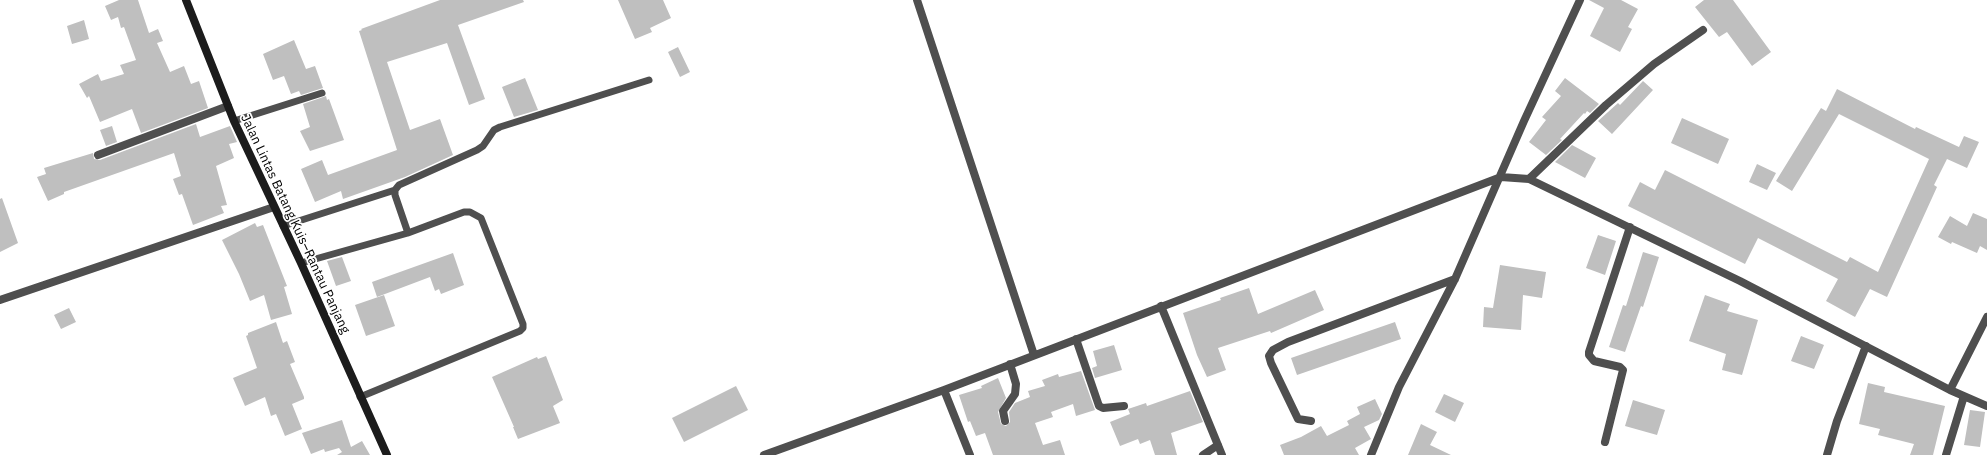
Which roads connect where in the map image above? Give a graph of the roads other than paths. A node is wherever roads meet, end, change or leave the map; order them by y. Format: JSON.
{"nodes":[{"id":1,"x":186,"y":0,"type":"edge"},
{"id":2,"x":917,"y":0,"type":"edge"},
{"id":3,"x":1580,"y":0,"type":"edge"},
{"id":4,"x":1703,"y":30,"type":"dead end"},
{"id":5,"x":649,"y":80,"type":"dead end"},
{"id":6,"x":322,"y":93,"type":"dead end"},
{"id":7,"x":228,"y":106,"type":"junction"},
{"id":8,"x":234,"y":120,"type":"junction"},
{"id":9,"x":98,"y":155,"type":"dead end"},
{"id":10,"x":1501,"y":177,"type":"junction"},
{"id":11,"x":1529,"y":179,"type":"junction"},
{"id":12,"x":395,"y":190,"type":"junction"},
{"id":13,"x":274,"y":207,"type":"junction"},
{"id":14,"x":283,"y":226,"type":"junction"},
{"id":15,"x":1630,"y":227,"type":"junction"},
{"id":16,"x":408,"y":233,"type":"junction"},
{"id":17,"x":301,"y":263,"type":"junction"},
{"id":18,"x":1455,"y":279,"type":"junction"},
{"id":19,"x":0,"y":300,"type":"edge"},
{"id":20,"x":1161,"y":306,"type":"junction"},
{"id":21,"x":1987,"y":317,"type":"edge"},
{"id":22,"x":1076,"y":339,"type":"junction"},
{"id":23,"x":1866,"y":346,"type":"junction"},
{"id":24,"x":1034,"y":355,"type":"junction"},
{"id":25,"x":1010,"y":364,"type":"junction"},
{"id":26,"x":944,"y":390,"type":"junction"},
{"id":27,"x":1950,"y":390,"type":"junction"},
{"id":28,"x":360,"y":396,"type":"junction"},
{"id":29,"x":1964,"y":396,"type":"junction"},
{"id":30,"x":1124,"y":406,"type":"dead end"},
{"id":31,"x":1987,"y":406,"type":"edge"},
{"id":32,"x":1005,"y":421,"type":"dead end"},
{"id":33,"x":1311,"y":421,"type":"dead end"},
{"id":34,"x":1605,"y":442,"type":"dead end"},
{"id":35,"x":1218,"y":445,"type":"junction"},
{"id":36,"x":386,"y":455,"type":"edge"},
{"id":37,"x":764,"y":455,"type":"edge"},
{"id":38,"x":970,"y":455,"type":"edge"},
{"id":39,"x":1203,"y":455,"type":"edge"},
{"id":40,"x":1222,"y":455,"type":"edge"},
{"id":41,"x":1371,"y":455,"type":"edge"},
{"id":42,"x":1827,"y":455,"type":"edge"},
{"id":43,"x":1946,"y":455,"type":"edge"}],
"edges":[{"from":1,"to":7,"type":"main road","name":"Jalan Lintas Batang Kuis–Rantau Panjang"},
{"from":2,"to":24,"type":"street"},
{"from":3,"to":10,"type":"street"},
{"from":4,"to":11,"type":"street"},
{"from":5,"to":12,"type":"lane"},
{"from":6,"to":8,"type":"lane"},
{"from":7,"to":8,"type":"main road","name":"Jalan Lintas Batang Kuis–Rantau Panjang"},
{"from":7,"to":9,"type":"street"},
{"from":8,"to":13,"type":"main road","name":"Jalan Lintas Batang Kuis–Rantau Panjang"},
{"from":10,"to":11,"type":"street"},
{"from":10,"to":18,"type":"street"},
{"from":10,"to":20,"type":"street"},
{"from":11,"to":15,"type":"street"},
{"from":12,"to":14,"type":"lane"},
{"from":12,"to":16,"type":"lane"},
{"from":13,"to":14,"type":"main road","name":"Jalan Lintas Batang Kuis–Rantau Panjang"},
{"from":13,"to":19,"type":"street"},
{"from":14,"to":17,"type":"main road","name":"Jalan Lintas Batang Kuis–Rantau Panjang"},
{"from":15,"to":23,"type":"street"},
{"from":15,"to":34,"type":"street"},
{"from":16,"to":17,"type":"lane"},
{"from":16,"to":28,"type":"lane"},
{"from":17,"to":28,"type":"main road","name":"Jalan Lintas Batang Kuis–Rantau Panjang"},
{"from":18,"to":33,"type":"street"},
{"from":18,"to":41,"type":"street"},
{"from":20,"to":22,"type":"street"},
{"from":20,"to":35,"type":"street"},
{"from":21,"to":27,"type":"street"},
{"from":22,"to":24,"type":"street"},
{"from":22,"to":30,"type":"street"},
{"from":23,"to":27,"type":"street"},
{"from":23,"to":42,"type":"street"},
{"from":24,"to":25,"type":"street"},
{"from":25,"to":26,"type":"street"},
{"from":25,"to":32,"type":"street"},
{"from":26,"to":37,"type":"street"},
{"from":26,"to":38,"type":"street"},
{"from":27,"to":29,"type":"street"},
{"from":28,"to":36,"type":"main road","name":"Jalan Lintas Batang Kuis–Rantau Panjang"},
{"from":29,"to":31,"type":"street"},
{"from":29,"to":43,"type":"street"},
{"from":35,"to":39,"type":"street"},
{"from":35,"to":40,"type":"street"}]}
